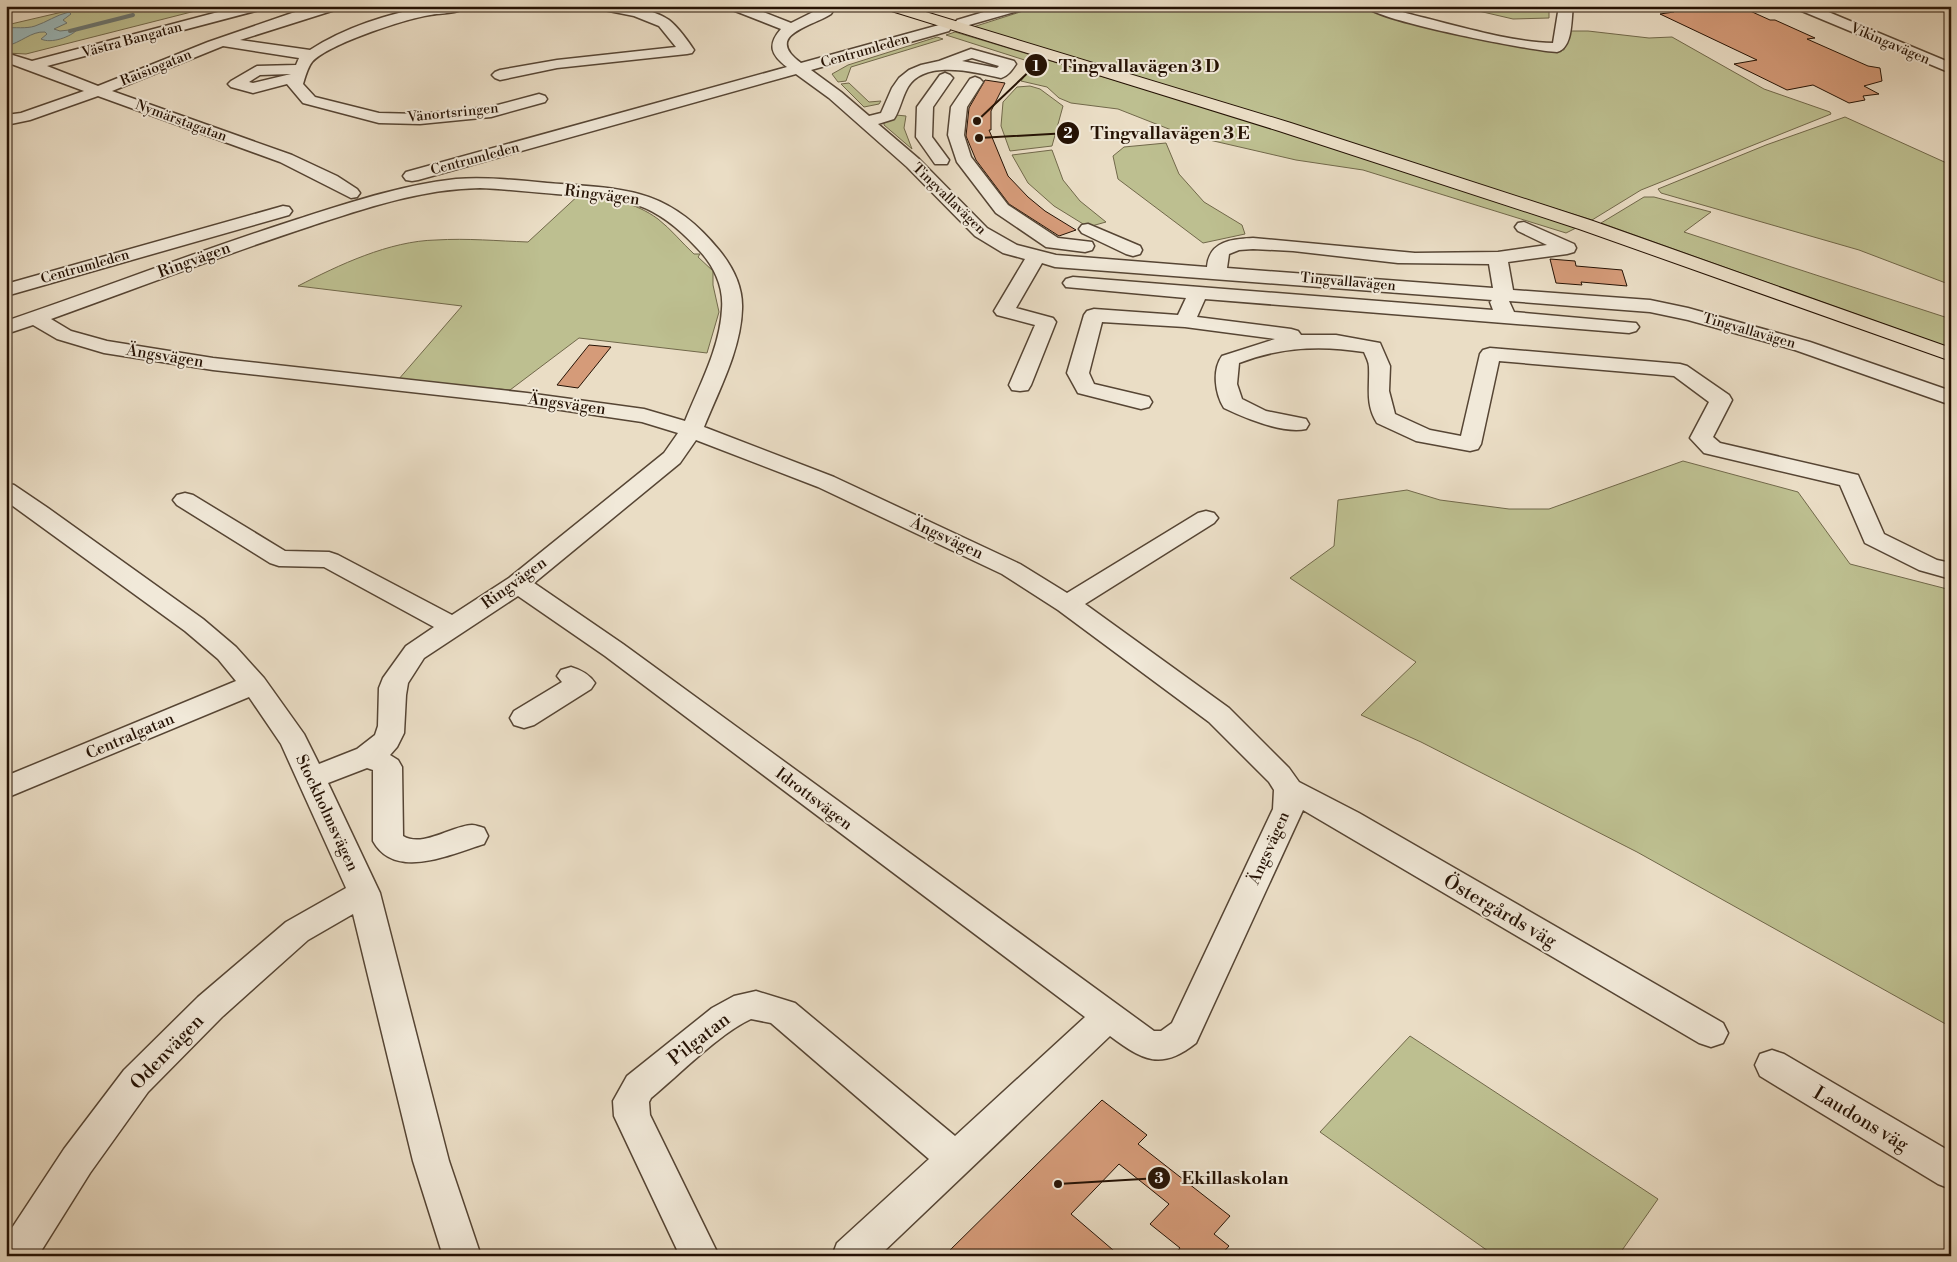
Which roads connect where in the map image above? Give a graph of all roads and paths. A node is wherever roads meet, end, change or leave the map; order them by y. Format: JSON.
{"nodes":[{"id":1,"x":231,"y":6,"type":"edge"},
{"id":2,"x":258,"y":6,"type":"edge"},
{"id":3,"x":333,"y":6,"type":"edge"},
{"id":4,"x":460,"y":6,"type":"edge"},
{"id":5,"x":604,"y":6,"type":"edge"},
{"id":6,"x":735,"y":6,"type":"edge"},
{"id":7,"x":890,"y":6,"type":"edge"},
{"id":8,"x":1020,"y":6,"type":"edge"},
{"id":9,"x":1372,"y":6,"type":"edge"},
{"id":10,"x":1566,"y":6,"type":"edge"},
{"id":11,"x":1802,"y":6,"type":"edge"},
{"id":12,"x":826,"y":11,"type":"dead end"},
{"id":13,"x":364,"y":16,"type":"dead end"},
{"id":14,"x":381,"y":22,"type":"junction"},
{"id":15,"x":962,"y":23,"type":"dead end"},
{"id":16,"x":790,"y":27,"type":"junction"},
{"id":17,"x":944,"y":28,"type":"dead end"},
{"id":18,"x":217,"y":44,"type":"junction"},
{"id":19,"x":312,"y":55,"type":"junction"},
{"id":20,"x":16,"y":62,"type":"edge"},
{"id":21,"x":800,"y":69,"type":"junction"},
{"id":22,"x":1951,"y":69,"type":"edge"},
{"id":23,"x":6,"y":73,"type":"edge"},
{"id":24,"x":975,"y":82,"type":"dead end"},
{"id":25,"x":99,"y":91,"type":"junction"},
{"id":26,"x":6,"y":120,"type":"edge"},
{"id":27,"x":866,"y":122,"type":"junction"},
{"id":28,"x":963,"y":158,"type":"junction"},
{"id":29,"x":941,"y":160,"type":"junction"},
{"id":30,"x":913,"y":163,"type":"junction"},
{"id":31,"x":351,"y":192,"type":"junction"},
{"id":32,"x":1112,"y":222,"type":"dead end"},
{"id":33,"x":1524,"y":228,"type":"dead end"},
{"id":34,"x":1088,"y":229,"type":"dead end"},
{"id":35,"x":1133,"y":250,"type":"junction"},
{"id":36,"x":1036,"y":257,"type":"junction"},
{"id":37,"x":1498,"y":258,"type":"junction"},
{"id":38,"x":1214,"y":266,"type":"junction"},
{"id":39,"x":1073,"y":283,"type":"dead end"},
{"id":40,"x":1352,"y":283,"type":"junction"},
{"id":41,"x":6,"y":290,"type":"edge"},
{"id":42,"x":1203,"y":293,"type":"junction"},
{"id":43,"x":1501,"y":294,"type":"junction"},
{"id":44,"x":1354,"y":304,"type":"junction"},
{"id":45,"x":1506,"y":317,"type":"junction"},
{"id":46,"x":34,"y":318,"type":"junction"},
{"id":47,"x":1185,"y":321,"type":"junction"},
{"id":48,"x":1629,"y":327,"type":"dead end"},
{"id":49,"x":6,"y":328,"type":"edge"},
{"id":50,"x":1330,"y":341,"type":"junction"},
{"id":51,"x":1951,"y":355,"type":"edge"},
{"id":52,"x":1020,"y":385,"type":"dead end"},
{"id":53,"x":1951,"y":399,"type":"edge"},
{"id":54,"x":1141,"y":402,"type":"dead end"},
{"id":55,"x":1298,"y":424,"type":"dead end"},
{"id":56,"x":692,"y":430,"type":"junction"},
{"id":57,"x":6,"y":490,"type":"edge"},
{"id":58,"x":185,"y":500,"type":"dead end"},
{"id":59,"x":1206,"y":518,"type":"dead end"},
{"id":60,"x":1951,"y":571,"type":"edge"},
{"id":61,"x":518,"y":584,"type":"junction"},
{"id":62,"x":1067,"y":604,"type":"junction"},
{"id":63,"x":452,"y":626,"type":"junction"},
{"id":64,"x":571,"y":676,"type":"dead end"},
{"id":65,"x":254,"y":684,"type":"junction"},
{"id":66,"x":524,"y":718,"type":"dead end"},
{"id":67,"x":364,"y":757,"type":"junction"},
{"id":68,"x":312,"y":778,"type":"junction"},
{"id":69,"x":6,"y":788,"type":"edge"},
{"id":70,"x":1289,"y":789,"type":"junction"},
{"id":71,"x":473,"y":836,"type":"dead end"},
{"id":72,"x":364,"y":893,"type":"junction"},
{"id":73,"x":1108,"y":1017,"type":"junction"},
{"id":74,"x":1710,"y":1033,"type":"dead end"},
{"id":75,"x":1772,"y":1066,"type":"dead end"},
{"id":76,"x":956,"y":1159,"type":"junction"},
{"id":77,"x":1951,"y":1172,"type":"edge"},
{"id":78,"x":16,"y":1256,"type":"edge"},
{"id":79,"x":462,"y":1256,"type":"edge"},
{"id":80,"x":700,"y":1256,"type":"edge"},
{"id":81,"x":852,"y":1256,"type":"edge"}],
"edges":[{"from":1,"to":20,"type":"street","name":"Västra Bangatan"},
{"from":2,"to":20,"type":"street","name":"Västra Bangatan"},
{"from":3,"to":18,"type":"street","name":"Raisiogatan"},
{"from":4,"to":14,"type":"street","name":"Vänortsringen"},
{"from":5,"to":19,"type":"street","name":"Vänortsringen"},
{"from":6,"to":16,"type":"street"},
{"from":7,"to":51,"type":"main road"},
{"from":8,"to":15,"type":"street"},
{"from":9,"to":10,"type":"street"},
{"from":11,"to":22,"type":"street","name":"Vikingavägen"},
{"from":12,"to":16,"type":"street"},
{"from":13,"to":14,"type":"street"},
{"from":14,"to":19,"type":"street","name":"Vänortsringen"},
{"from":16,"to":21,"type":"street","name":"Tingvallavägen"},
{"from":17,"to":21,"type":"street","name":"Centrumleden"},
{"from":18,"to":19,"type":"street"},
{"from":18,"to":25,"type":"street","name":"Raisiogatan"},
{"from":20,"to":23,"type":"street","name":"Västra Bangatan"},
{"from":20,"to":25,"type":"street","name":"Nymärstagatan"},
{"from":21,"to":27,"type":"street","name":"Tingvallavägen"},
{"from":21,"to":31,"type":"street","name":"Centrumleden"},
{"from":24,"to":28,"type":"street"},
{"from":25,"to":26,"type":"street","name":"Raisiogatan"},
{"from":25,"to":31,"type":"street","name":"Nymärstagatan"},
{"from":27,"to":29,"type":"street"},
{"from":27,"to":30,"type":"street","name":"Tingvallavägen"},
{"from":28,"to":29,"type":"street"},
{"from":28,"to":35,"type":"street"},
{"from":29,"to":30,"type":"street"},
{"from":30,"to":36,"type":"street","name":"Tingvallavägen"},
{"from":31,"to":41,"type":"street","name":"Centrumleden"},
{"from":32,"to":35,"type":"street"},
{"from":33,"to":37,"type":"street"},
{"from":34,"to":35,"type":"street"},
{"from":35,"to":38,"type":"street"},
{"from":36,"to":38,"type":"street","name":"Tingvallavägen"},
{"from":36,"to":52,"type":"street"},
{"from":37,"to":38,"type":"street"},
{"from":37,"to":43,"type":"street"},
{"from":38,"to":40,"type":"street","name":"Tingvallavägen"},
{"from":38,"to":42,"type":"street"},
{"from":39,"to":42,"type":"street"},
{"from":40,"to":43,"type":"street","name":"Tingvallavägen"},
{"from":40,"to":44,"type":"street"},
{"from":42,"to":44,"type":"street"},
{"from":42,"to":47,"type":"street"},
{"from":43,"to":45,"type":"street"},
{"from":43,"to":53,"type":"street","name":"Tingvallavägen"},
{"from":44,"to":45,"type":"street"},
{"from":45,"to":48,"type":"street"},
{"from":46,"to":49,"type":"street","name":"Ringvägen"},
{"from":46,"to":56,"type":"street","name":"Ängsvägen"},
{"from":46,"to":56,"type":"street","name":"Ringvägen"},
{"from":47,"to":50,"type":"street"},
{"from":47,"to":54,"type":"street"},
{"from":50,"to":55,"type":"street"},
{"from":50,"to":60,"type":"street"},
{"from":56,"to":61,"type":"street","name":"Ringvägen"},
{"from":56,"to":62,"type":"street","name":"Ängsvägen"},
{"from":57,"to":65,"type":"street","name":"Stockholmsvägen"},
{"from":58,"to":63,"type":"street"},
{"from":59,"to":62,"type":"street"},
{"from":61,"to":63,"type":"street","name":"Ringvägen"},
{"from":61,"to":73,"type":"street","name":"Idrottsvägen"},
{"from":62,"to":70,"type":"street","name":"Ängsvägen"},
{"from":63,"to":67,"type":"street","name":"Ringvägen"},
{"from":64,"to":66,"type":"street"},
{"from":65,"to":68,"type":"street","name":"Stockholmsvägen"},
{"from":65,"to":69,"type":"street","name":"Centralgatan"},
{"from":67,"to":68,"type":"street","name":"Ringvägen"},
{"from":67,"to":71,"type":"street"},
{"from":68,"to":72,"type":"street","name":"Stockholmsvägen"},
{"from":70,"to":73,"type":"street","name":"Ängsvägen"},
{"from":70,"to":74,"type":"street","name":"Östergårds väg"},
{"from":72,"to":78,"type":"street","name":"Odenvägen"},
{"from":72,"to":79,"type":"street","name":"Stockholmsvägen"},
{"from":73,"to":76,"type":"street"},
{"from":75,"to":77,"type":"street","name":"Laudons väg"},
{"from":76,"to":80,"type":"street","name":"Pilgatan"},
{"from":76,"to":81,"type":"street"}]}
